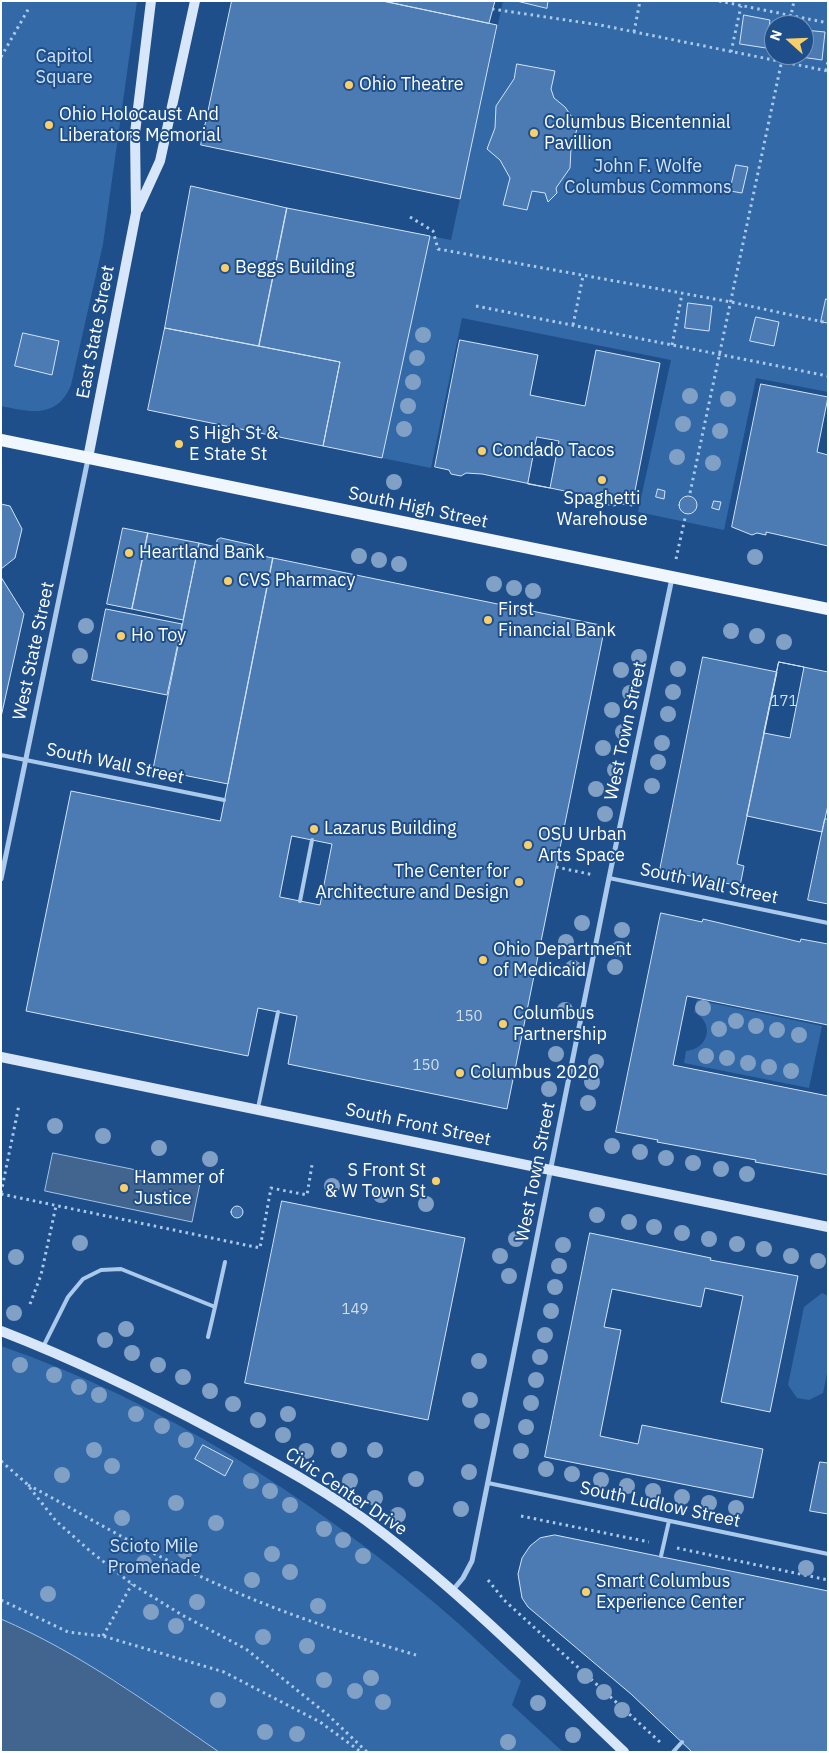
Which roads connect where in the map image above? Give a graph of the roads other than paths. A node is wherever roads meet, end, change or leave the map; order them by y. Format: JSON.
{"nodes":[{"id":1,"x":151,"y":1,"type":"edge"},
{"id":2,"x":195,"y":1,"type":"edge"},
{"id":3,"x":136,"y":213,"type":"junction"},
{"id":4,"x":1,"y":440,"type":"edge"},
{"id":5,"x":88,"y":458,"type":"junction"},
{"id":6,"x":672,"y":578,"type":"junction"},
{"id":7,"x":828,"y":609,"type":"edge"},
{"id":8,"x":1,"y":755,"type":"edge"},
{"id":9,"x":26,"y":759,"type":"junction"},
{"id":10,"x":224,"y":800,"type":"dead end"},
{"id":11,"x":312,"y":840,"type":"dead end"},
{"id":12,"x":609,"y":878,"type":"junction"},
{"id":13,"x":1,"y":879,"type":"edge"},
{"id":14,"x":300,"y":901,"type":"dead end"},
{"id":15,"x":828,"y":923,"type":"edge"},
{"id":16,"x":278,"y":1012,"type":"dead end"},
{"id":17,"x":1,"y":1056,"type":"edge"},
{"id":18,"x":258,"y":1108,"type":"junction"},
{"id":19,"x":551,"y":1170,"type":"junction"},
{"id":20,"x":828,"y":1227,"type":"edge"},
{"id":21,"x":225,"y":1262,"type":"dead end"},
{"id":22,"x":215,"y":1307,"type":"junction"},
{"id":23,"x":1,"y":1331,"type":"edge"},
{"id":24,"x":208,"y":1337,"type":"dead end"},
{"id":25,"x":43,"y":1347,"type":"junction"},
{"id":26,"x":488,"y":1484,"type":"junction"},
{"id":27,"x":669,"y":1521,"type":"junction"},
{"id":28,"x":828,"y":1554,"type":"edge"},
{"id":29,"x":662,"y":1556,"type":"dead end"},
{"id":30,"x":453,"y":1590,"type":"junction"},
{"id":31,"x":682,"y":1742,"type":"dead end"},
{"id":32,"x":624,"y":1752,"type":"edge"},
{"id":33,"x":673,"y":1752,"type":"edge"}],
"edges":[{"from":1,"to":3,"type":"street","name":"East State Street"},
{"from":2,"to":3,"type":"street","name":"East State Street"},
{"from":3,"to":5,"type":"street","name":"East State Street"},
{"from":4,"to":5,"type":"main road","name":"South High Street"},
{"from":5,"to":6,"type":"main road","name":"South High Street"},
{"from":5,"to":9,"type":"street","name":"West State Street"},
{"from":6,"to":7,"type":"main road","name":"South High Street"},
{"from":6,"to":12,"type":"street","name":"West Town Street"},
{"from":8,"to":9,"type":"lane","name":"South Wall Street"},
{"from":9,"to":10,"type":"lane","name":"South Wall Street"},
{"from":9,"to":13,"type":"street","name":"West State Street"},
{"from":11,"to":14,"type":"lane"},
{"from":12,"to":15,"type":"lane","name":"South Wall Street"},
{"from":12,"to":19,"type":"street","name":"West Town Street"},
{"from":16,"to":18,"type":"lane"},
{"from":17,"to":18,"type":"street","name":"South Front Street"},
{"from":18,"to":19,"type":"street","name":"South Front Street"},
{"from":19,"to":20,"type":"street","name":"South Front Street"},
{"from":19,"to":26,"type":"street","name":"West Town Street"},
{"from":21,"to":22,"type":"lane"},
{"from":22,"to":24,"type":"lane"},
{"from":22,"to":25,"type":"lane"},
{"from":23,"to":25,"type":"street","name":"Civic Center Drive"},
{"from":25,"to":30,"type":"street","name":"Civic Center Drive"},
{"from":26,"to":27,"type":"lane","name":"South Ludlow Street"},
{"from":26,"to":30,"type":"street","name":"West Town Street"},
{"from":27,"to":28,"type":"lane","name":"South Ludlow Street"},
{"from":27,"to":29,"type":"lane"},
{"from":30,"to":32,"type":"street","name":"Civic Center Drive"},
{"from":31,"to":33,"type":"lane"}]}
